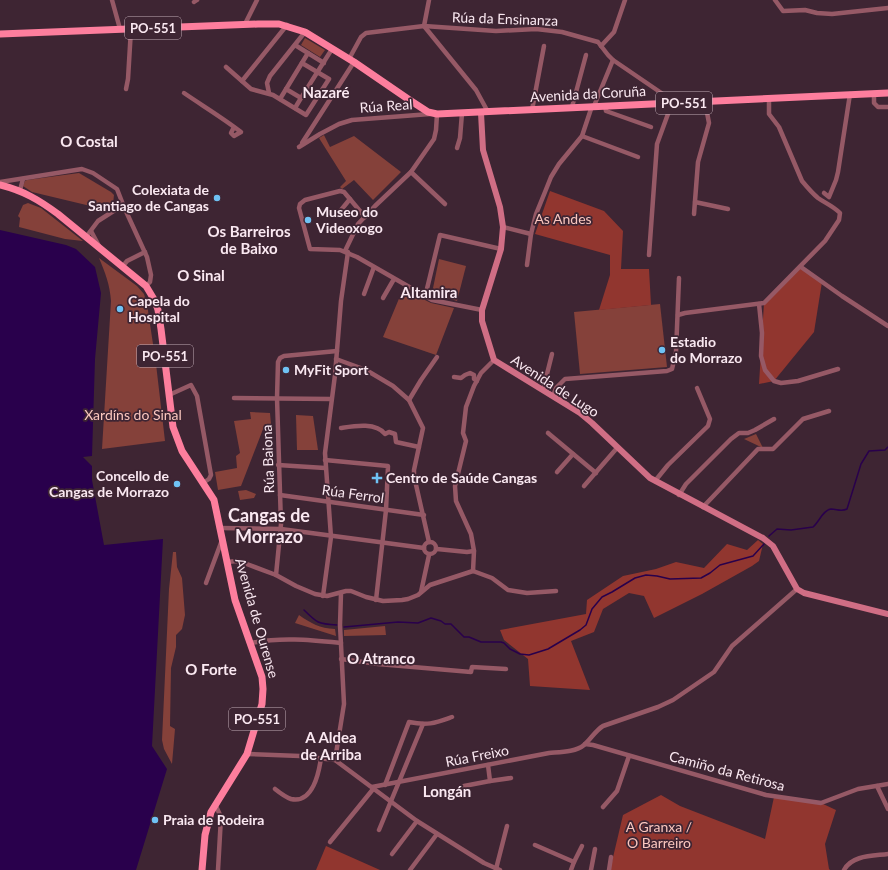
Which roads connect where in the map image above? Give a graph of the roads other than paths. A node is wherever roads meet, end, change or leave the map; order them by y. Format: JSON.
{"nodes":[{"id":1,"x":112,"y":0,"type":"edge"},
{"id":2,"x":257,"y":0,"type":"edge"},
{"id":3,"x":429,"y":0,"type":"edge"},
{"id":4,"x":626,"y":0,"type":"edge"},
{"id":5,"x":776,"y":0,"type":"edge"},
{"id":6,"x":888,"y":8,"type":"edge"},
{"id":7,"x":245,"y":24,"type":"junction"},
{"id":8,"x":287,"y":25,"type":"junction"},
{"id":9,"x":424,"y":26,"type":"junction"},
{"id":10,"x":120,"y":29,"type":"junction"},
{"id":11,"x":131,"y":29,"type":"junction"},
{"id":12,"x":305,"y":32,"type":"junction"},
{"id":13,"x":0,"y":34,"type":"edge"},
{"id":14,"x":295,"y":44,"type":"junction"},
{"id":15,"x":544,"y":46,"type":"dead end"},
{"id":16,"x":601,"y":46,"type":"junction"},
{"id":17,"x":332,"y":49,"type":"junction"},
{"id":18,"x":308,"y":53,"type":"junction"},
{"id":19,"x":586,"y":55,"type":"dead end"},
{"id":20,"x":613,"y":60,"type":"junction"},
{"id":21,"x":352,"y":61,"type":"junction"},
{"id":22,"x":324,"y":62,"type":"junction"},
{"id":23,"x":302,"y":63,"type":"junction"},
{"id":24,"x":226,"y":67,"type":"dead end"},
{"id":25,"x":318,"y":72,"type":"junction"},
{"id":26,"x":242,"y":80,"type":"junction"},
{"id":27,"x":126,"y":89,"type":"dead end"},
{"id":28,"x":286,"y":89,"type":"junction"},
{"id":29,"x":184,"y":93,"type":"dead end"},
{"id":30,"x":874,"y":93,"type":"junction"},
{"id":31,"x":888,"y":93,"type":"edge"},
{"id":32,"x":269,"y":94,"type":"junction"},
{"id":33,"x":850,"y":94,"type":"junction"},
{"id":34,"x":301,"y":98,"type":"junction"},
{"id":35,"x":280,"y":99,"type":"junction"},
{"id":36,"x":769,"y":99,"type":"junction"},
{"id":37,"x":705,"y":102,"type":"junction"},
{"id":38,"x":674,"y":103,"type":"junction"},
{"id":39,"x":593,"y":106,"type":"junction"},
{"id":40,"x":605,"y":106,"type":"junction"},
{"id":41,"x":572,"y":107,"type":"junction"},
{"id":42,"x":888,"y":107,"type":"edge"},
{"id":43,"x":295,"y":108,"type":"junction"},
{"id":44,"x":532,"y":110,"type":"junction"},
{"id":45,"x":484,"y":112,"type":"junction"},
{"id":46,"x":462,"y":113,"type":"junction"},
{"id":47,"x":435,"y":114,"type":"junction"},
{"id":48,"x":234,"y":127,"type":"dead end"},
{"id":49,"x":650,"y":127,"type":"dead end"},
{"id":50,"x":582,"y":136,"type":"junction"},
{"id":51,"x":299,"y":147,"type":"joint"},
{"id":52,"x":457,"y":148,"type":"dead end"},
{"id":53,"x":638,"y":157,"type":"dead end"},
{"id":54,"x":411,"y":172,"type":"junction"},
{"id":55,"x":23,"y":179,"type":"junction"},
{"id":56,"x":0,"y":182,"type":"edge"},
{"id":57,"x":0,"y":185,"type":"edge"},
{"id":58,"x":20,"y":190,"type":"junction"},
{"id":59,"x":824,"y":193,"type":"dead end"},
{"id":60,"x":350,"y":199,"type":"junction"},
{"id":61,"x":695,"y":202,"type":"junction"},
{"id":62,"x":445,"y":204,"type":"dead end"},
{"id":63,"x":123,"y":205,"type":"junction"},
{"id":64,"x":728,"y":209,"type":"dead end"},
{"id":65,"x":694,"y":214,"type":"dead end"},
{"id":66,"x":337,"y":215,"type":"dead end"},
{"id":67,"x":365,"y":217,"type":"junction"},
{"id":68,"x":503,"y":227,"type":"junction"},
{"id":69,"x":88,"y":234,"type":"junction"},
{"id":70,"x":531,"y":234,"type":"junction"},
{"id":71,"x":501,"y":249,"type":"junction"},
{"id":72,"x":145,"y":252,"type":"junction"},
{"id":73,"x":346,"y":252,"type":"junction"},
{"id":74,"x":649,"y":255,"type":"dead end"},
{"id":75,"x":526,"y":265,"type":"dead end"},
{"id":76,"x":122,"y":266,"type":"junction"},
{"id":77,"x":374,"y":267,"type":"junction"},
{"id":78,"x":800,"y":268,"type":"junction"},
{"id":79,"x":679,"y":278,"type":"dead end"},
{"id":80,"x":394,"y":279,"type":"junction"},
{"id":81,"x":146,"y":286,"type":"junction"},
{"id":82,"x":364,"y":294,"type":"dead end"},
{"id":83,"x":425,"y":297,"type":"junction"},
{"id":84,"x":383,"y":298,"type":"dead end"},
{"id":85,"x":759,"y":304,"type":"junction"},
{"id":86,"x":482,"y":310,"type":"junction"},
{"id":87,"x":678,"y":315,"type":"junction"},
{"id":88,"x":888,"y":326,"type":"edge"},
{"id":89,"x":337,"y":351,"type":"junction"},
{"id":90,"x":552,"y":354,"type":"dead end"},
{"id":91,"x":436,"y":357,"type":"dead end"},
{"id":92,"x":336,"y":359,"type":"junction"},
{"id":93,"x":494,"y":360,"type":"junction"},
{"id":94,"x":838,"y":370,"type":"dead end"},
{"id":95,"x":454,"y":377,"type":"dead end"},
{"id":96,"x":476,"y":381,"type":"junction"},
{"id":97,"x":697,"y":388,"type":"dead end"},
{"id":98,"x":543,"y":390,"type":"junction"},
{"id":99,"x":169,"y":395,"type":"junction"},
{"id":100,"x":553,"y":396,"type":"junction"},
{"id":101,"x":234,"y":398,"type":"dead end"},
{"id":102,"x":277,"y":398,"type":"junction"},
{"id":103,"x":331,"y":399,"type":"junction"},
{"id":104,"x":409,"y":400,"type":"junction"},
{"id":105,"x":829,"y":411,"type":"dead end"},
{"id":106,"x":774,"y":420,"type":"dead end"},
{"id":107,"x":340,"y":428,"type":"dead end"},
{"id":108,"x":548,"y":433,"type":"dead end"},
{"id":109,"x":419,"y":447,"type":"junction"},
{"id":110,"x":618,"y":448,"type":"junction"},
{"id":111,"x":573,"y":454,"type":"junction"},
{"id":112,"x":325,"y":460,"type":"junction"},
{"id":113,"x":278,"y":465,"type":"junction"},
{"id":114,"x":325,"y":468,"type":"junction"},
{"id":115,"x":557,"y":472,"type":"dead end"},
{"id":116,"x":596,"y":473,"type":"junction"},
{"id":117,"x":655,"y":481,"type":"junction"},
{"id":118,"x":203,"y":483,"type":"junction"},
{"id":119,"x":584,"y":486,"type":"dead end"},
{"id":120,"x":280,"y":494,"type":"junction"},
{"id":121,"x":679,"y":494,"type":"junction"},
{"id":122,"x":329,"y":501,"type":"junction"},
{"id":123,"x":703,"y":507,"type":"junction"},
{"id":124,"x":386,"y":510,"type":"junction"},
{"id":125,"x":424,"y":515,"type":"junction"},
{"id":126,"x":219,"y":528,"type":"junction"},
{"id":127,"x":281,"y":529,"type":"junction"},
{"id":128,"x":331,"y":537,"type":"junction"},
{"id":129,"x":222,"y":540,"type":"junction"},
{"id":130,"x":429,"y":542,"type":"junction"},
{"id":131,"x":383,"y":543,"type":"junction"},
{"id":132,"x":424,"y":548,"type":"junction"},
{"id":133,"x":437,"y":549,"type":"junction"},
{"id":134,"x":474,"y":551,"type":"junction"},
{"id":135,"x":429,"y":555,"type":"junction"},
{"id":136,"x":227,"y":562,"type":"junction"},
{"id":137,"x":473,"y":571,"type":"junction"},
{"id":138,"x":276,"y":575,"type":"junction"},
{"id":139,"x":206,"y":583,"type":"dead end"},
{"id":140,"x":797,"y":589,"type":"junction"},
{"id":141,"x":556,"y":591,"type":"dead end"},
{"id":142,"x":421,"y":592,"type":"junction"},
{"id":143,"x":341,"y":593,"type":"junction"},
{"id":144,"x":323,"y":596,"type":"junction"},
{"id":145,"x":376,"y":600,"type":"junction"},
{"id":146,"x":888,"y":614,"type":"edge"},
{"id":147,"x":251,"y":643,"type":"junction"},
{"id":148,"x":341,"y":643,"type":"junction"},
{"id":149,"x":341,"y":659,"type":"junction"},
{"id":150,"x":506,"y":669,"type":"dead end"},
{"id":151,"x":452,"y":717,"type":"dead end"},
{"id":152,"x":423,"y":724,"type":"junction"},
{"id":153,"x":585,"y":744,"type":"junction"},
{"id":154,"x":247,"y":754,"type":"junction"},
{"id":155,"x":629,"y":756,"type":"junction"},
{"id":156,"x":321,"y":758,"type":"junction"},
{"id":157,"x":335,"y":760,"type":"junction"},
{"id":158,"x":488,"y":766,"type":"junction"},
{"id":159,"x":511,"y":778,"type":"dead end"},
{"id":160,"x":490,"y":781,"type":"junction"},
{"id":161,"x":399,"y":783,"type":"junction"},
{"id":162,"x":888,"y":784,"type":"edge"},
{"id":163,"x":385,"y":785,"type":"junction"},
{"id":164,"x":464,"y":786,"type":"dead end"},
{"id":165,"x":877,"y":786,"type":"junction"},
{"id":166,"x":373,"y":788,"type":"junction"},
{"id":167,"x":275,"y":789,"type":"dead end"},
{"id":168,"x":391,"y":802,"type":"junction"},
{"id":169,"x":215,"y":804,"type":"junction"},
{"id":170,"x":603,"y":807,"type":"dead end"},
{"id":171,"x":888,"y":809,"type":"edge"},
{"id":172,"x":417,"y":821,"type":"junction"},
{"id":173,"x":507,"y":826,"type":"dead end"},
{"id":174,"x":379,"y":830,"type":"dead end"},
{"id":175,"x":437,"y":834,"type":"junction"},
{"id":176,"x":330,"y":842,"type":"dead end"},
{"id":177,"x":535,"y":845,"type":"dead end"},
{"id":178,"x":582,"y":846,"type":"dead end"},
{"id":179,"x":596,"y":849,"type":"dead end"},
{"id":180,"x":392,"y":854,"type":"dead end"},
{"id":181,"x":888,"y":854,"type":"edge"},
{"id":182,"x":611,"y":857,"type":"dead end"},
{"id":183,"x":574,"y":862,"type":"junction"},
{"id":184,"x":498,"y":869,"type":"edge"},
{"id":185,"x":202,"y":870,"type":"edge"},
{"id":186,"x":218,"y":870,"type":"edge"},
{"id":187,"x":410,"y":870,"type":"edge"},
{"id":188,"x":571,"y":870,"type":"edge"},
{"id":189,"x":591,"y":870,"type":"edge"},
{"id":190,"x":609,"y":870,"type":"edge"},
{"id":191,"x":844,"y":870,"type":"edge"}],
"edges":[{"from":1,"to":10,"type":"street"},
{"from":2,"to":7,"type":"street"},
{"from":3,"to":9,"type":"street"},
{"from":4,"to":16,"type":"street"},
{"from":5,"to":6,"type":"street"},
{"from":7,"to":8,"type":"main road","number":"PO-551"},
{"from":7,"to":11,"type":"main road","number":"PO-551"},
{"from":8,"to":12,"type":"main road","number":"PO-551"},
{"from":8,"to":26,"type":"street"},
{"from":9,"to":16,"type":"street","name":"Rúa da Ensinanza"},
{"from":9,"to":21,"type":"street","name":"Rúa da Ensinanza"},
{"from":9,"to":45,"type":"street"},
{"from":10,"to":11,"type":"main road","number":"PO-551"},
{"from":10,"to":13,"type":"main road","number":"PO-551"},
{"from":11,"to":27,"type":"street"},
{"from":12,"to":14,"type":"street"},
{"from":12,"to":17,"type":"main road","number":"PO-551"},
{"from":14,"to":18,"type":"street"},
{"from":14,"to":32,"type":"street"},
{"from":15,"to":44,"type":"street"},
{"from":16,"to":20,"type":"street","name":"Rúa da Ensinanza"},
{"from":17,"to":21,"type":"main road","number":"PO-551"},
{"from":17,"to":22,"type":"street"},
{"from":18,"to":22,"type":"street"},
{"from":18,"to":23,"type":"street"},
{"from":19,"to":41,"type":"street"},
{"from":20,"to":38,"type":"street","name":"Rúa da Ensinanza"},
{"from":20,"to":39,"type":"street"},
{"from":21,"to":47,"type":"main road","number":"PO-551"},
{"from":21,"to":51,"type":"street","name":"Rúa da Ensinanza"},
{"from":22,"to":25,"type":"street"},
{"from":23,"to":25,"type":"street"},
{"from":23,"to":28,"type":"street"},
{"from":24,"to":26,"type":"street"},
{"from":25,"to":34,"type":"street"},
{"from":25,"to":43,"type":"street"},
{"from":26,"to":32,"type":"street"},
{"from":28,"to":34,"type":"street"},
{"from":28,"to":35,"type":"street"},
{"from":29,"to":48,"type":"street"},
{"from":30,"to":31,"type":"main road","name":"Avenida da Coruña","number":"PO-551"},
{"from":30,"to":33,"type":"main road","name":"Avenida da Coruña","number":"PO-551"},
{"from":30,"to":42,"type":"street"},
{"from":32,"to":35,"type":"street"},
{"from":33,"to":36,"type":"main road","name":"Avenida da Coruña","number":"PO-551"},
{"from":33,"to":59,"type":"street"},
{"from":34,"to":43,"type":"street"},
{"from":35,"to":43,"type":"street"},
{"from":36,"to":37,"type":"main road","name":"Avenida da Coruña","number":"PO-551"},
{"from":36,"to":78,"type":"street"},
{"from":37,"to":38,"type":"main road","name":"Avenida da Coruña","number":"PO-551"},
{"from":37,"to":61,"type":"street"},
{"from":38,"to":40,"type":"main road","name":"Avenida da Coruña","number":"PO-551"},
{"from":38,"to":74,"type":"street"},
{"from":39,"to":40,"type":"main road","name":"Avenida da Coruña","number":"PO-551"},
{"from":39,"to":41,"type":"main road","name":"Avenida da Coruña","number":"PO-551"},
{"from":39,"to":50,"type":"street"},
{"from":40,"to":49,"type":"street"},
{"from":41,"to":44,"type":"main road","name":"Avenida da Coruña","number":"PO-551"},
{"from":44,"to":45,"type":"main road","name":"Avenida da Coruña","number":"PO-551"},
{"from":45,"to":46,"type":"main road","number":"PO-551"},
{"from":45,"to":68,"type":"street","name":"Avenida de Lugo"},
{"from":46,"to":47,"type":"main road","number":"PO-551"},
{"from":46,"to":52,"type":"street"},
{"from":47,"to":51,"type":"street","name":"Rúa Real"},
{"from":47,"to":54,"type":"street"},
{"from":50,"to":53,"type":"street"},
{"from":50,"to":70,"type":"street"},
{"from":54,"to":62,"type":"street"},
{"from":54,"to":67,"type":"street"},
{"from":55,"to":56,"type":"street"},
{"from":55,"to":58,"type":"street"},
{"from":55,"to":63,"type":"street"},
{"from":57,"to":58,"type":"main road","number":"PO-551"},
{"from":58,"to":69,"type":"main road","number":"PO-551"},
{"from":60,"to":66,"type":"street"},
{"from":60,"to":67,"type":"street"},
{"from":60,"to":73,"type":"street"},
{"from":61,"to":64,"type":"street"},
{"from":61,"to":65,"type":"street"},
{"from":63,"to":69,"type":"street"},
{"from":63,"to":72,"type":"street"},
{"from":67,"to":73,"type":"street"},
{"from":68,"to":70,"type":"street"},
{"from":68,"to":71,"type":"street","name":"Avenida de Lugo"},
{"from":69,"to":76,"type":"main road","number":"PO-551"},
{"from":70,"to":75,"type":"street"},
{"from":71,"to":83,"type":"street"},
{"from":71,"to":86,"type":"street","name":"Avenida de Lugo"},
{"from":72,"to":76,"type":"street"},
{"from":72,"to":81,"type":"street"},
{"from":73,"to":77,"type":"street"},
{"from":73,"to":89,"type":"street"},
{"from":76,"to":81,"type":"main road","number":"PO-551"},
{"from":77,"to":80,"type":"street"},
{"from":77,"to":82,"type":"street"},
{"from":78,"to":85,"type":"street"},
{"from":78,"to":88,"type":"street"},
{"from":79,"to":87,"type":"street"},
{"from":80,"to":83,"type":"street"},
{"from":80,"to":84,"type":"street"},
{"from":81,"to":99,"type":"main road","number":"PO-551"},
{"from":83,"to":86,"type":"street"},
{"from":85,"to":87,"type":"street"},
{"from":85,"to":94,"type":"street"},
{"from":86,"to":93,"type":"street","name":"Avenida de Lugo"},
{"from":87,"to":100,"type":"street"},
{"from":89,"to":92,"type":"street"},
{"from":89,"to":102,"type":"street","name":"Rúa Baiona"},
{"from":90,"to":98,"type":"street"},
{"from":91,"to":104,"type":"street"},
{"from":92,"to":103,"type":"street"},
{"from":92,"to":104,"type":"street"},
{"from":93,"to":96,"type":"street"},
{"from":93,"to":98,"type":"street","name":"Avenida de Lugo"},
{"from":95,"to":96,"type":"street"},
{"from":96,"to":134,"type":"street"},
{"from":97,"to":117,"type":"street"},
{"from":98,"to":100,"type":"street","name":"Avenida de Lugo"},
{"from":99,"to":118,"type":"main road","number":"PO-551"},
{"from":99,"to":118,"type":"street"},
{"from":100,"to":110,"type":"street","name":"Avenida de Lugo"},
{"from":101,"to":102,"type":"street"},
{"from":102,"to":103,"type":"street"},
{"from":102,"to":113,"type":"street","name":"Rúa Baiona"},
{"from":103,"to":112,"type":"street"},
{"from":104,"to":109,"type":"street"},
{"from":105,"to":123,"type":"street"},
{"from":106,"to":121,"type":"street"},
{"from":107,"to":109,"type":"street"},
{"from":108,"to":111,"type":"street"},
{"from":109,"to":125,"type":"street"},
{"from":110,"to":116,"type":"street"},
{"from":110,"to":117,"type":"street","name":"Avenida de Lugo"},
{"from":111,"to":115,"type":"street"},
{"from":111,"to":116,"type":"street"},
{"from":112,"to":114,"type":"street"},
{"from":112,"to":124,"type":"street"},
{"from":113,"to":114,"type":"street"},
{"from":113,"to":120,"type":"street","name":"Rúa Baiona"},
{"from":114,"to":122,"type":"street"},
{"from":116,"to":119,"type":"street"},
{"from":117,"to":121,"type":"street","name":"Avenida de Lugo"},
{"from":118,"to":126,"type":"main road","number":"PO-551"},
{"from":120,"to":122,"type":"street","name":"Rúa Ferrol"},
{"from":120,"to":127,"type":"street","name":"Rúa Baiona"},
{"from":121,"to":123,"type":"street","name":"Avenida de Lugo"},
{"from":122,"to":124,"type":"street","name":"Rúa Ferrol"},
{"from":122,"to":128,"type":"street"},
{"from":123,"to":140,"type":"street","name":"Avenida de Lugo"},
{"from":124,"to":125,"type":"street","name":"Rúa Ferrol"},
{"from":124,"to":131,"type":"street"},
{"from":125,"to":130,"type":"street"},
{"from":126,"to":127,"type":"street"},
{"from":126,"to":129,"type":"main road","name":"Avenida de Ourense","number":"PO-551"},
{"from":127,"to":128,"type":"street"},
{"from":127,"to":138,"type":"street","name":"Rúa Baiona"},
{"from":128,"to":131,"type":"street"},
{"from":128,"to":144,"type":"street"},
{"from":129,"to":136,"type":"main road","name":"Avenida de Ourense","number":"PO-551"},
{"from":129,"to":139,"type":"street"},
{"from":130,"to":132,"type":"street"},
{"from":130,"to":133,"type":"street"},
{"from":131,"to":132,"type":"street"},
{"from":131,"to":145,"type":"street"},
{"from":132,"to":135,"type":"street"},
{"from":133,"to":134,"type":"street"},
{"from":133,"to":135,"type":"street"},
{"from":134,"to":137,"type":"street"},
{"from":135,"to":142,"type":"street"},
{"from":136,"to":138,"type":"street"},
{"from":136,"to":147,"type":"main road","name":"Avenida de Ourense","number":"PO-551"},
{"from":137,"to":141,"type":"street"},
{"from":137,"to":142,"type":"street"},
{"from":138,"to":144,"type":"street"},
{"from":140,"to":146,"type":"street"},
{"from":140,"to":153,"type":"street"},
{"from":142,"to":145,"type":"street"},
{"from":143,"to":144,"type":"street"},
{"from":143,"to":145,"type":"street"},
{"from":143,"to":148,"type":"street"},
{"from":147,"to":148,"type":"street"},
{"from":147,"to":154,"type":"main road","name":"Avenida de Ourense","number":"PO-551"},
{"from":148,"to":149,"type":"street"},
{"from":149,"to":150,"type":"street"},
{"from":149,"to":157,"type":"street"},
{"from":151,"to":152,"type":"street"},
{"from":152,"to":161,"type":"street"},
{"from":152,"to":163,"type":"street"},
{"from":153,"to":155,"type":"street","name":"Camiño da Retirosa"},
{"from":153,"to":158,"type":"street","name":"Rúa Freixo"},
{"from":154,"to":156,"type":"street"},
{"from":154,"to":169,"type":"main road","name":"Avenida de Ourense","number":"PO-551"},
{"from":155,"to":165,"type":"street","name":"Camiño da Retirosa"},
{"from":155,"to":170,"type":"street"},
{"from":156,"to":157,"type":"street"},
{"from":156,"to":167,"type":"street"},
{"from":157,"to":166,"type":"street"},
{"from":158,"to":160,"type":"street"},
{"from":158,"to":161,"type":"street","name":"Rúa Freixo"},
{"from":159,"to":160,"type":"street"},
{"from":160,"to":164,"type":"street"},
{"from":161,"to":163,"type":"street","name":"Rúa Freixo"},
{"from":161,"to":168,"type":"street"},
{"from":162,"to":165,"type":"street","name":"Camiño da Retirosa"},
{"from":163,"to":166,"type":"street","name":"Rúa Freixo"},
{"from":165,"to":171,"type":"street"},
{"from":166,"to":168,"type":"street"},
{"from":166,"to":176,"type":"street"},
{"from":168,"to":172,"type":"street"},
{"from":168,"to":174,"type":"street"},
{"from":169,"to":185,"type":"main road","name":"Avenida de Ourense","number":"PO-551"},
{"from":169,"to":186,"type":"street"},
{"from":172,"to":175,"type":"street"},
{"from":172,"to":180,"type":"street"},
{"from":173,"to":184,"type":"street"},
{"from":175,"to":184,"type":"street"},
{"from":175,"to":187,"type":"street"},
{"from":177,"to":183,"type":"street"},
{"from":178,"to":183,"type":"street"},
{"from":179,"to":189,"type":"street"},
{"from":181,"to":191,"type":"street"},
{"from":182,"to":190,"type":"street"},
{"from":183,"to":188,"type":"street"}]}
